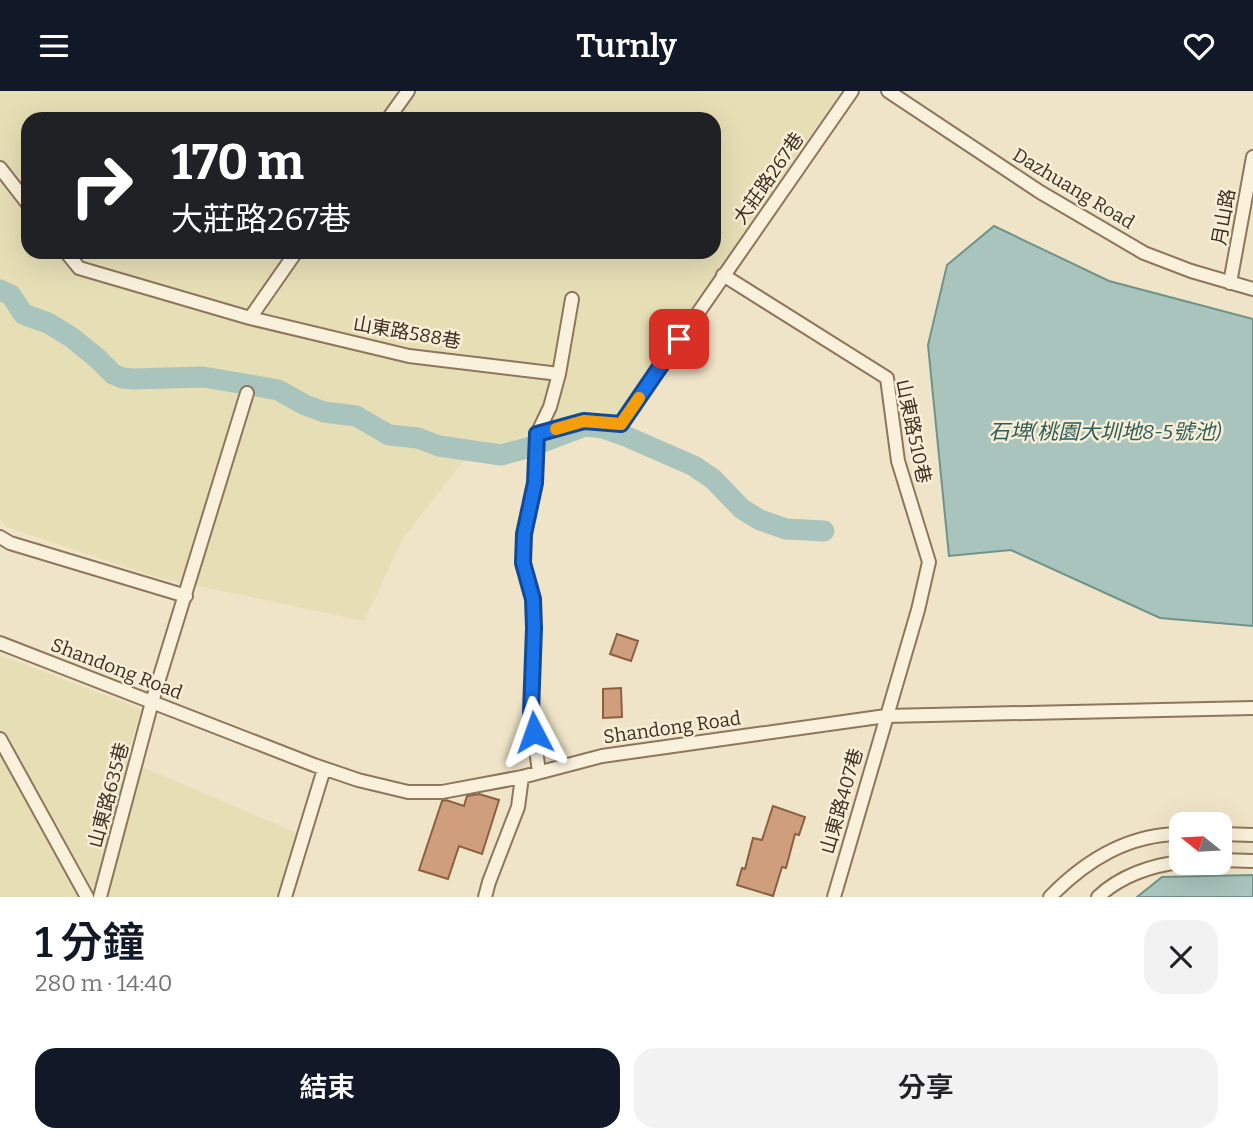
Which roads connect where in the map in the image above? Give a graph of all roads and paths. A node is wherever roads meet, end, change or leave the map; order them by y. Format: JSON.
{"nodes":[{"id":1,"x":408,"y":91,"type":"edge"},
{"id":2,"x":852,"y":91,"type":"edge"},
{"id":3,"x":888,"y":91,"type":"edge"},
{"id":4,"x":393,"y":112,"type":"edge"},
{"id":5,"x":1253,"y":157,"type":"edge"},
{"id":6,"x":0,"y":168,"type":"edge"},
{"id":7,"x":21,"y":195,"type":"edge"},
{"id":8,"x":72,"y":259,"type":"edge"},
{"id":9,"x":291,"y":259,"type":"edge"},
{"id":10,"x":723,"y":275,"type":"junction"},
{"id":11,"x":1230,"y":283,"type":"junction"},
{"id":12,"x":1253,"y":289,"type":"edge"},
{"id":13,"x":572,"y":299,"type":"dead end"},
{"id":14,"x":250,"y":318,"type":"junction"},
{"id":15,"x":559,"y":374,"type":"junction"},
{"id":16,"x":247,"y":393,"type":"dead end"},
{"id":17,"x":537,"y":434,"type":"junction"},
{"id":18,"x":0,"y":537,"type":"edge"},
{"id":19,"x":186,"y":596,"type":"junction"},
{"id":20,"x":0,"y":643,"type":"edge"},
{"id":21,"x":152,"y":702,"type":"junction"},
{"id":22,"x":1253,"y":708,"type":"edge"},
{"id":23,"x":886,"y":716,"type":"junction"},
{"id":24,"x":0,"y":739,"type":"edge"},
{"id":25,"x":324,"y":769,"type":"junction"},
{"id":26,"x":539,"y":772,"type":"junction"},
{"id":27,"x":522,"y":777,"type":"junction"},
{"id":28,"x":1232,"y":834,"type":"edge"},
{"id":29,"x":1169,"y":835,"type":"edge"},
{"id":30,"x":1253,"y":835,"type":"edge"},
{"id":31,"x":1232,"y":860,"type":"edge"},
{"id":32,"x":1253,"y":861,"type":"edge"},
{"id":33,"x":1169,"y":864,"type":"edge"},
{"id":34,"x":87,"y":897,"type":"edge"},
{"id":35,"x":100,"y":897,"type":"edge"},
{"id":36,"x":285,"y":897,"type":"edge"},
{"id":37,"x":485,"y":897,"type":"edge"},
{"id":38,"x":834,"y":897,"type":"edge"},
{"id":39,"x":1049,"y":897,"type":"edge"},
{"id":40,"x":1098,"y":897,"type":"edge"}],
"edges":[{"from":1,"to":4,"type":"street"},
{"from":2,"to":10,"type":"street","name":"大莊路267巷"},
{"from":3,"to":11,"type":"street","name":"Dazhuang Road"},
{"from":5,"to":11,"type":"street","name":"月山路"},
{"from":6,"to":7,"type":"street"},
{"from":8,"to":14,"type":"street","name":"山東路588巷"},
{"from":9,"to":14,"type":"street"},
{"from":10,"to":17,"type":"street","name":"大莊路267巷"},
{"from":10,"to":23,"type":"street","name":"山東路510巷"},
{"from":11,"to":12,"type":"street","name":"Dazhuang Road"},
{"from":13,"to":15,"type":"street"},
{"from":14,"to":15,"type":"street","name":"山東路588巷"},
{"from":15,"to":17,"type":"street"},
{"from":16,"to":19,"type":"street","name":"山東路635巷"},
{"from":17,"to":26,"type":"street"},
{"from":18,"to":19,"type":"street"},
{"from":19,"to":21,"type":"street","name":"山東路635巷"},
{"from":20,"to":21,"type":"street","name":"Shandong Road"},
{"from":21,"to":25,"type":"street","name":"Shandong Road"},
{"from":21,"to":35,"type":"street","name":"山東路635巷"},
{"from":22,"to":23,"type":"street","name":"Shandong Road"},
{"from":23,"to":26,"type":"street","name":"Shandong Road"},
{"from":23,"to":38,"type":"street","name":"山東路407巷"},
{"from":24,"to":34,"type":"street"},
{"from":25,"to":27,"type":"street","name":"Shandong Road"},
{"from":25,"to":36,"type":"street"},
{"from":26,"to":27,"type":"street","name":"Shandong Road"},
{"from":27,"to":37,"type":"street"},
{"from":28,"to":30,"type":"street"},
{"from":29,"to":39,"type":"street"},
{"from":31,"to":32,"type":"street"},
{"from":33,"to":40,"type":"street"}]}
